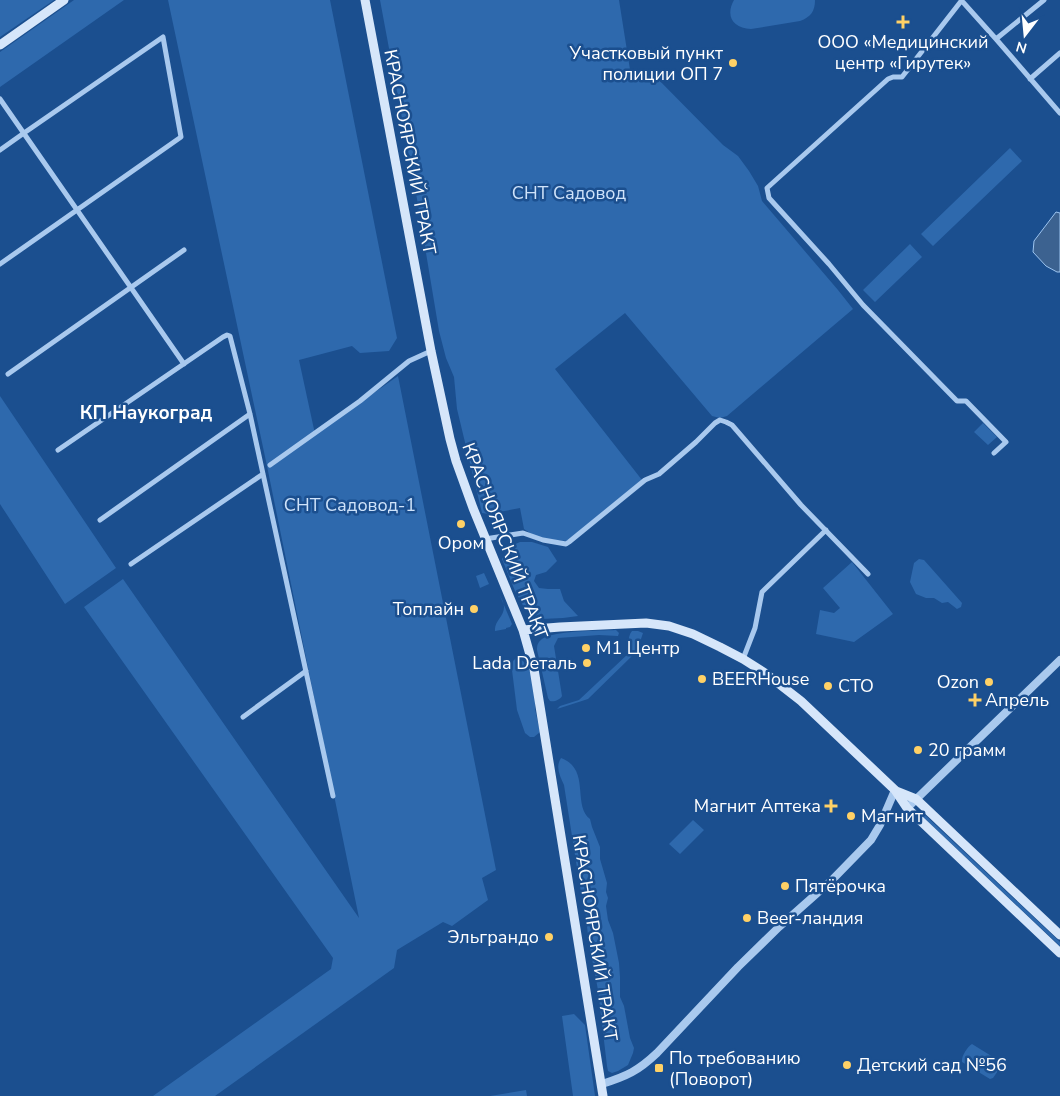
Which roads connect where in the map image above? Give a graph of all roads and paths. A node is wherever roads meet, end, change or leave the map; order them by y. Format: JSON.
{"nodes":[{"id":1,"x":64,"y":0,"type":"edge"},
{"id":2,"x":365,"y":0,"type":"edge"},
{"id":3,"x":1044,"y":0,"type":"edge"},
{"id":4,"x":962,"y":1,"type":"edge"},
{"id":5,"x":996,"y":39,"type":"junction"},
{"id":6,"x":0,"y":45,"type":"edge"},
{"id":7,"x":1060,"y":53,"type":"edge"},
{"id":8,"x":1030,"y":79,"type":"junction"},
{"id":9,"x":0,"y":99,"type":"edge"},
{"id":10,"x":1060,"y":113,"type":"edge"},
{"id":11,"x":24,"y":133,"type":"junction"},
{"id":12,"x":0,"y":150,"type":"edge"},
{"id":13,"x":77,"y":209,"type":"junction"},
{"id":14,"x":184,"y":250,"type":"dead end"},
{"id":15,"x":0,"y":264,"type":"edge"},
{"id":16,"x":130,"y":287,"type":"junction"},
{"id":17,"x":431,"y":351,"type":"junction"},
{"id":18,"x":184,"y":364,"type":"junction"},
{"id":19,"x":8,"y":374,"type":"dead end"},
{"id":20,"x":250,"y":414,"type":"junction"},
{"id":21,"x":58,"y":450,"type":"dead end"},
{"id":22,"x":994,"y":453,"type":"dead end"},
{"id":23,"x":270,"y":465,"type":"dead end"},
{"id":24,"x":263,"y":474,"type":"junction"},
{"id":25,"x":100,"y":520,"type":"dead end"},
{"id":26,"x":826,"y":530,"type":"junction"},
{"id":27,"x":485,"y":539,"type":"junction"},
{"id":28,"x":131,"y":564,"type":"dead end"},
{"id":29,"x":868,"y":574,"type":"dead end"},
{"id":30,"x":523,"y":630,"type":"junction"},
{"id":31,"x":743,"y":659,"type":"junction"},
{"id":32,"x":1060,"y":660,"type":"edge"},
{"id":33,"x":306,"y":672,"type":"junction"},
{"id":34,"x":243,"y":717,"type":"dead end"},
{"id":35,"x":896,"y":791,"type":"junction"},
{"id":36,"x":332,"y":796,"type":"dead end"},
{"id":37,"x":916,"y":800,"type":"junction"},
{"id":38,"x":907,"y":808,"type":"junction"},
{"id":39,"x":1060,"y":935,"type":"edge"},
{"id":40,"x":1060,"y":953,"type":"edge"},
{"id":41,"x":602,"y":1084,"type":"junction"},
{"id":42,"x":603,"y":1096,"type":"edge"}],
"edges":[{"from":1,"to":6,"type":"main road"},
{"from":2,"to":17,"type":"main road","name":"КРАСНОЯРСКИЙ ТРАКТ"},
{"from":3,"to":5,"type":"street"},
{"from":4,"to":5,"type":"street"},
{"from":4,"to":22,"type":"street"},
{"from":5,"to":8,"type":"street"},
{"from":7,"to":8,"type":"street"},
{"from":8,"to":10,"type":"street"},
{"from":9,"to":11,"type":"street"},
{"from":11,"to":12,"type":"street"},
{"from":11,"to":13,"type":"street"},
{"from":11,"to":13,"type":"street"},
{"from":13,"to":15,"type":"street"},
{"from":13,"to":16,"type":"street"},
{"from":14,"to":16,"type":"street"},
{"from":16,"to":18,"type":"street"},
{"from":16,"to":19,"type":"street"},
{"from":17,"to":23,"type":"street"},
{"from":17,"to":27,"type":"main road","name":"КРАСНОЯРСКИЙ ТРАКТ"},
{"from":18,"to":20,"type":"street"},
{"from":18,"to":21,"type":"street"},
{"from":20,"to":24,"type":"street"},
{"from":20,"to":25,"type":"street"},
{"from":24,"to":28,"type":"street"},
{"from":24,"to":33,"type":"street"},
{"from":26,"to":27,"type":"street"},
{"from":26,"to":29,"type":"street"},
{"from":26,"to":31,"type":"street"},
{"from":27,"to":30,"type":"main road","name":"КРАСНОЯРСКИЙ ТРАКТ"},
{"from":30,"to":31,"type":"main road"},
{"from":30,"to":41,"type":"main road","name":"КРАСНОЯРСКИЙ ТРАКТ"},
{"from":31,"to":35,"type":"main road"},
{"from":32,"to":37,"type":"street"},
{"from":33,"to":34,"type":"street"},
{"from":33,"to":36,"type":"street"},
{"from":35,"to":37,"type":"main road"},
{"from":35,"to":38,"type":"main road"},
{"from":35,"to":41,"type":"street"},
{"from":37,"to":38,"type":"street"},
{"from":37,"to":39,"type":"main road"},
{"from":38,"to":40,"type":"main road"},
{"from":41,"to":42,"type":"main road","name":"КРАСНОЯРСКИЙ ТРАКТ"}]}
